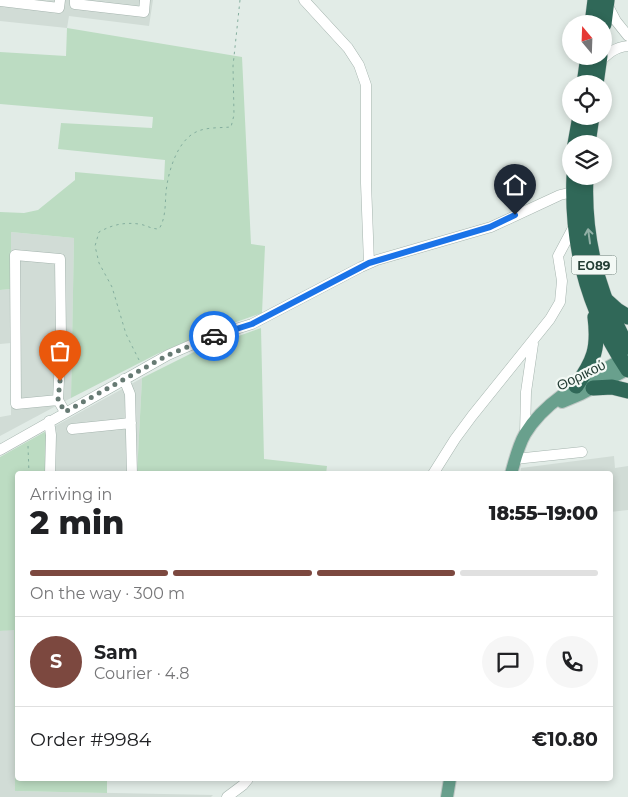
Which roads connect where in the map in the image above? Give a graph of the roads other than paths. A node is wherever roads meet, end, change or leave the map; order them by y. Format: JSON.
{"nodes":[{"id":1,"x":60,"y":0,"type":"edge"},
{"id":2,"x":75,"y":0,"type":"edge"},
{"id":3,"x":146,"y":0,"type":"edge"},
{"id":4,"x":304,"y":0,"type":"edge"},
{"id":5,"x":0,"y":1,"type":"edge"},
{"id":6,"x":603,"y":1,"type":"edge"},
{"id":7,"x":596,"y":15,"type":"edge"},
{"id":8,"x":604,"y":15,"type":"edge"},
{"id":9,"x":628,"y":36,"type":"edge"},
{"id":10,"x":628,"y":46,"type":"edge"},
{"id":11,"x":612,"y":51,"type":"edge"},
{"id":12,"x":573,"y":185,"type":"edge"},
{"id":13,"x":586,"y":185,"type":"edge"},
{"id":14,"x":573,"y":192,"type":"junction"},
{"id":15,"x":574,"y":226,"type":"junction"},
{"id":16,"x":369,"y":263,"type":"junction"},
{"id":17,"x":598,"y":301,"type":"junction"},
{"id":18,"x":628,"y":317,"type":"edge"},
{"id":19,"x":533,"y":343,"type":"junction"},
{"id":20,"x":627,"y":362,"type":"edge"},
{"id":21,"x":124,"y":379,"type":"junction"},
{"id":22,"x":576,"y":386,"type":"junction"},
{"id":23,"x":593,"y":388,"type":"junction"},
{"id":24,"x":628,"y":392,"type":"edge"},
{"id":25,"x":58,"y":400,"type":"junction"},
{"id":26,"x":548,"y":408,"type":"junction"},
{"id":27,"x":65,"y":412,"type":"junction"},
{"id":28,"x":49,"y":421,"type":"junction"},
{"id":29,"x":131,"y":424,"type":"junction"},
{"id":30,"x":72,"y":429,"type":"dead end"},
{"id":31,"x":525,"y":435,"type":"junction"},
{"id":32,"x":0,"y":450,"type":"edge"},
{"id":33,"x":582,"y":452,"type":"dead end"},
{"id":34,"x":515,"y":459,"type":"junction"},
{"id":35,"x":50,"y":471,"type":"edge"},
{"id":36,"x":132,"y":471,"type":"edge"},
{"id":37,"x":435,"y":471,"type":"edge"},
{"id":38,"x":512,"y":471,"type":"edge"},
{"id":39,"x":246,"y":781,"type":"edge"},
{"id":40,"x":450,"y":781,"type":"edge"},
{"id":41,"x":227,"y":797,"type":"edge"},
{"id":42,"x":447,"y":797,"type":"edge"}],
"edges":[{"from":1,"to":5,"type":"street"},
{"from":2,"to":3,"type":"street"},
{"from":4,"to":16,"type":"street"},
{"from":6,"to":7,"type":"highway"},
{"from":6,"to":8,"type":"highway"},
{"from":6,"to":9,"type":"street"},
{"from":10,"to":11,"type":"street"},
{"from":12,"to":14,"type":"highway","number":"ΕΟ89"},
{"from":17,"to":13,"type":"highway","number":"ΕΟ89","one_way":true},
{"from":14,"to":15,"type":"highway","number":"ΕΟ89"},
{"from":14,"to":16,"type":"street"},
{"from":15,"to":17,"type":"highway","number":"ΕΟ89"},
{"from":15,"to":19,"type":"street"},
{"from":16,"to":21,"type":"street"},
{"from":17,"to":18,"type":"highway"},
{"from":17,"to":20,"type":"highway","number":"ΕΟ89"},
{"from":17,"to":22,"type":"highway"},
{"from":19,"to":31,"type":"street"},
{"from":19,"to":37,"type":"street"},
{"from":20,"to":22,"type":"main road","name":"Θορικού"},
{"from":20,"to":23,"type":"main road","name":"Θορικού"},
{"from":21,"to":27,"type":"street"},
{"from":21,"to":29,"type":"street"},
{"from":22,"to":26,"type":"main road","name":"Θορικού"},
{"from":23,"to":24,"type":"highway"},
{"from":23,"to":26,"type":"main road","name":"Θορικού"},
{"from":25,"to":25,"type":"street"},
{"from":25,"to":27,"type":"street"},
{"from":26,"to":31,"type":"main road","name":"Θορικού"},
{"from":27,"to":28,"type":"street"},
{"from":28,"to":32,"type":"street"},
{"from":28,"to":35,"type":"street"},
{"from":29,"to":30,"type":"street"},
{"from":29,"to":36,"type":"street"},
{"from":31,"to":34,"type":"main road","name":"Θορικού"},
{"from":33,"to":34,"type":"street"},
{"from":34,"to":38,"type":"main road","name":"Θορικού"},
{"from":39,"to":41,"type":"street"},
{"from":40,"to":42,"type":"main road"}]}
